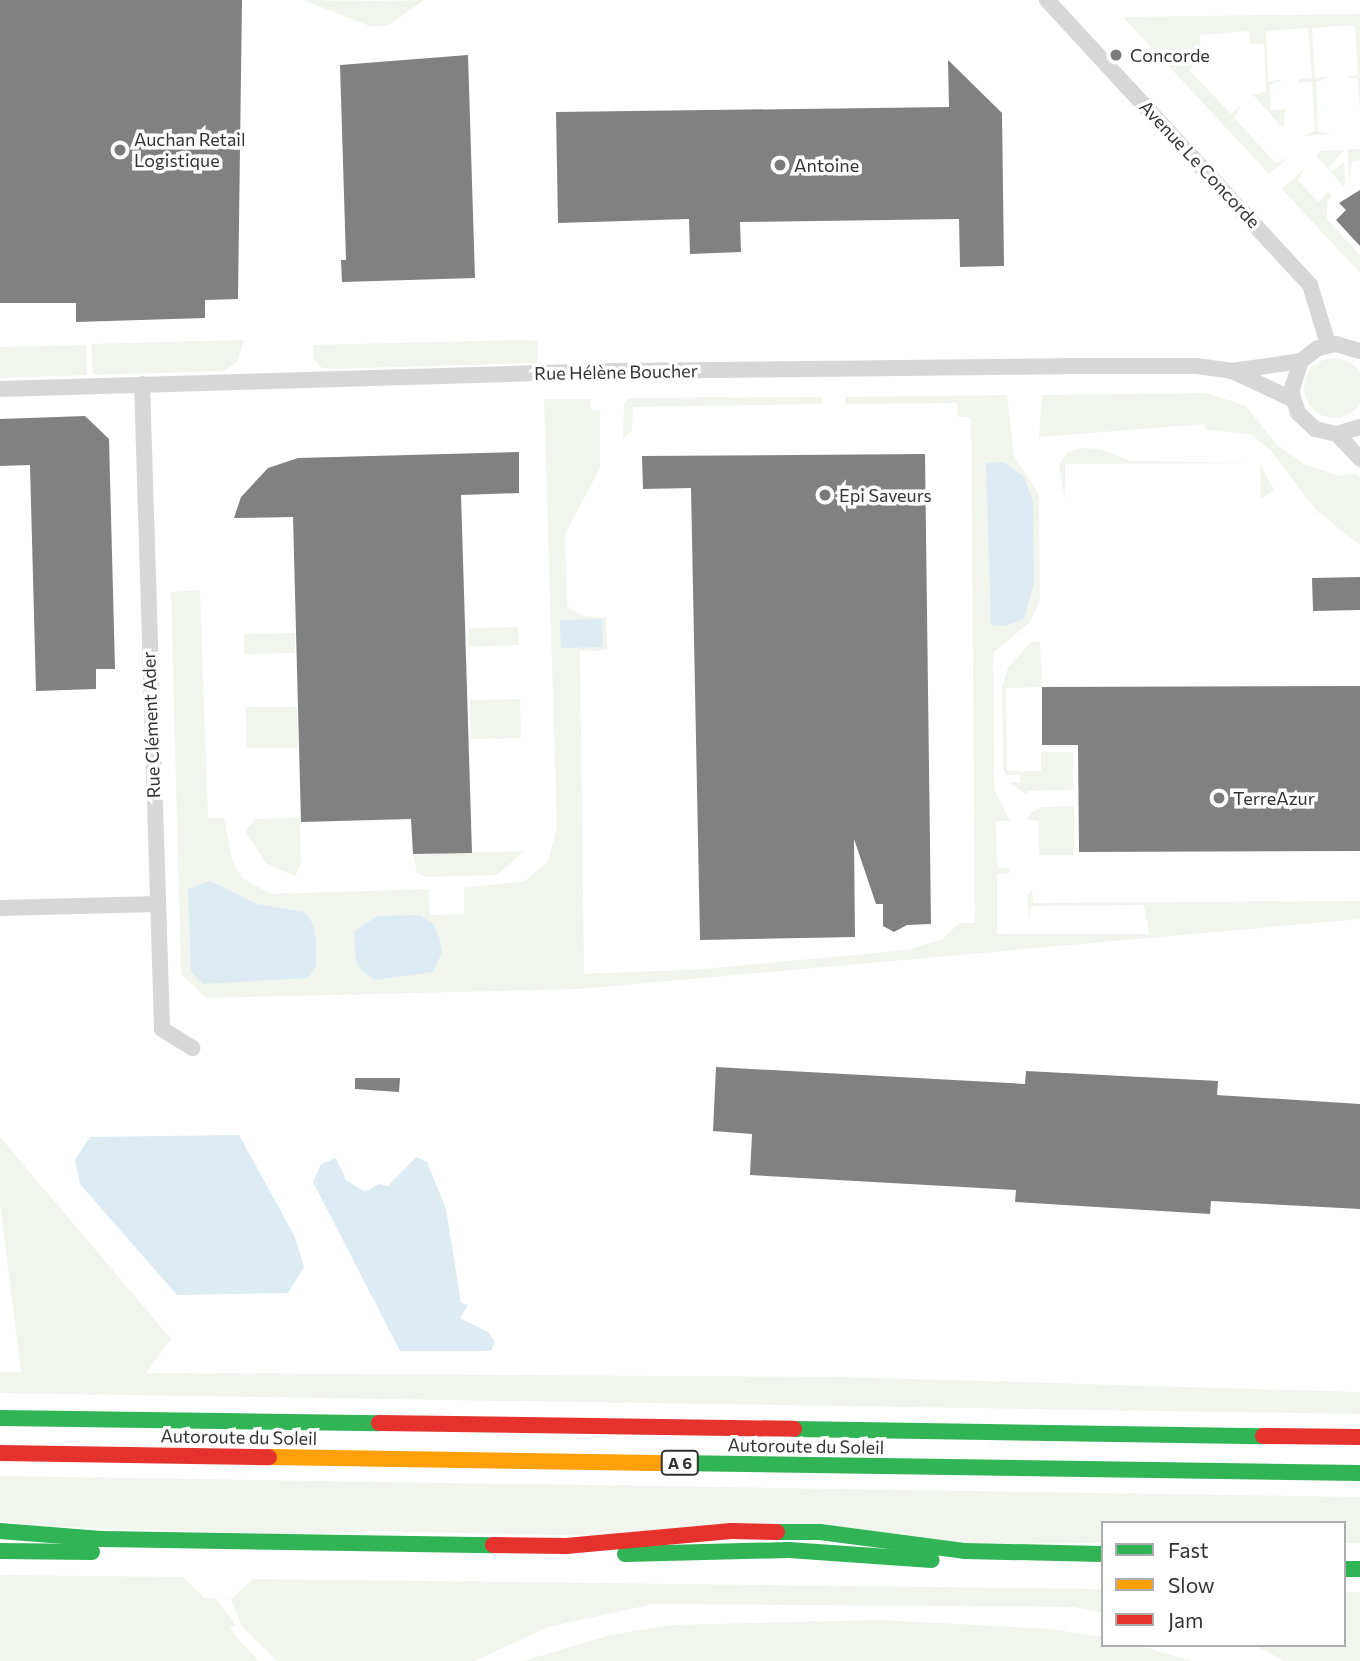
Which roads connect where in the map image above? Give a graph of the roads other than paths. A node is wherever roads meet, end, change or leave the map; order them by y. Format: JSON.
{"nodes":[{"id":1,"x":1047,"y":0,"type":"edge"},
{"id":2,"x":1328,"y":344,"type":"junction"},
{"id":3,"x":1360,"y":351,"type":"edge"},
{"id":4,"x":1301,"y":361,"type":"junction"},
{"id":5,"x":1232,"y":371,"type":"junction"},
{"id":6,"x":142,"y":384,"type":"junction"},
{"id":7,"x":0,"y":389,"type":"edge"},
{"id":8,"x":1292,"y":399,"type":"junction"},
{"id":9,"x":1360,"y":427,"type":"edge"},
{"id":10,"x":1337,"y":434,"type":"junction"},
{"id":11,"x":1360,"y":459,"type":"edge"},
{"id":12,"x":157,"y":904,"type":"junction"},
{"id":13,"x":0,"y":908,"type":"edge"},
{"id":14,"x":193,"y":1048,"type":"dead end"},
{"id":15,"x":0,"y":1418,"type":"edge"},
{"id":16,"x":1360,"y":1437,"type":"edge"},
{"id":17,"x":0,"y":1453,"type":"edge"},
{"id":18,"x":1360,"y":1473,"type":"edge"},
{"id":19,"x":0,"y":1531,"type":"edge"},
{"id":20,"x":0,"y":1551,"type":"edge"},
{"id":21,"x":1101,"y":1554,"type":"edge"},
{"id":22,"x":1101,"y":1566,"type":"edge"}],
"edges":[{"from":1,"to":2,"type":"street","name":"Avenue Le Concorde"},
{"from":2,"to":3,"type":"street"},
{"from":2,"to":4,"type":"street","name":"Rue Hélène Boucher"},
{"from":4,"to":5,"type":"street","name":"Rue Hélène Boucher"},
{"from":4,"to":8,"type":"street"},
{"from":5,"to":6,"type":"street","name":"Rue Hélène Boucher"},
{"from":5,"to":8,"type":"street","name":"Rue Hélène Boucher"},
{"from":6,"to":7,"type":"street","name":"Rue Hélène Boucher"},
{"from":6,"to":12,"type":"street","name":"Rue Clément Ader"},
{"from":8,"to":10,"type":"street","name":"Rue Hélène Boucher"},
{"from":9,"to":10,"type":"street"},
{"from":10,"to":11,"type":"street"},
{"from":12,"to":13,"type":"street"},
{"from":12,"to":14,"type":"street","name":"Rue Clément Ader"},
{"from":15,"to":16,"type":"main road","name":"Autoroute du Soleil","number":"A 6"},
{"from":17,"to":18,"type":"main road","name":"Autoroute du Soleil","number":"A 6"},
{"from":19,"to":21,"type":"main road"},
{"from":20,"to":22,"type":"main road"}]}
